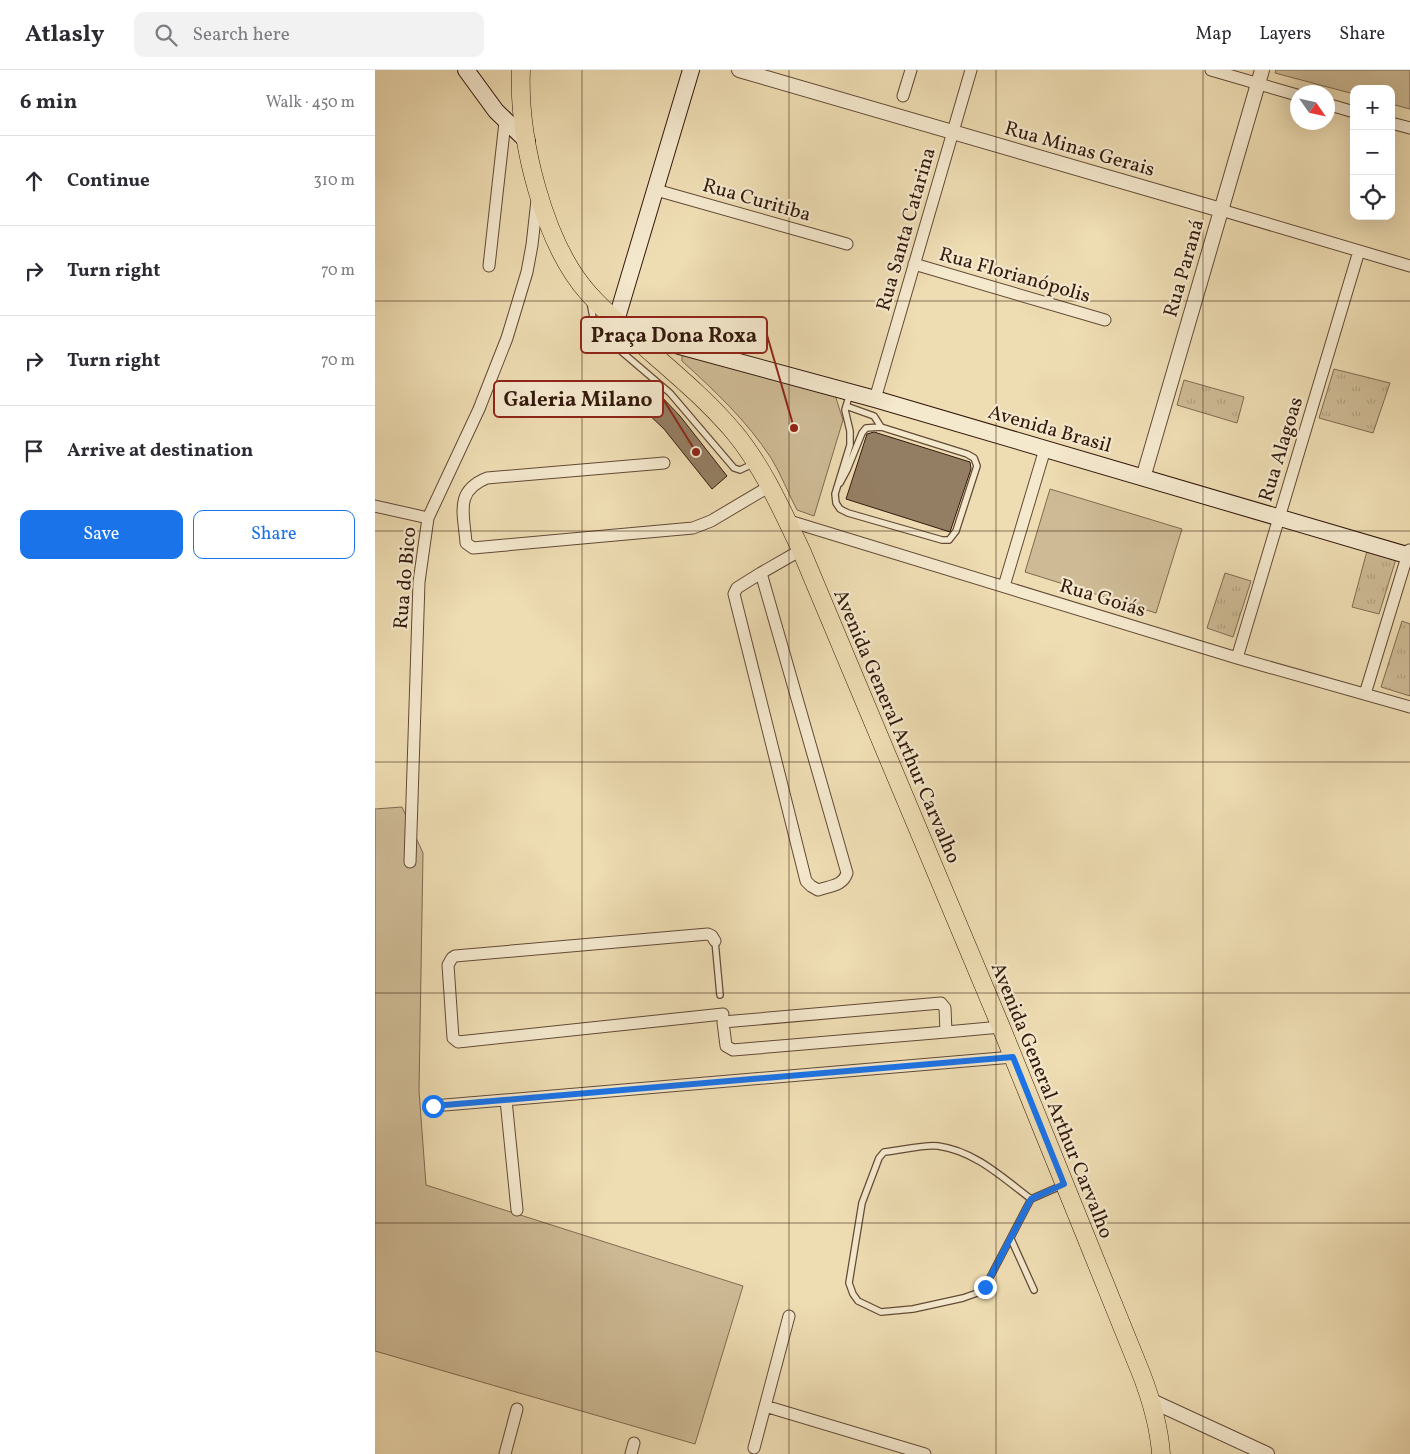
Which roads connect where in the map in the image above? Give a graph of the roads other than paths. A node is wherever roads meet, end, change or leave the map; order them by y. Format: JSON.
{"nodes":[{"id":1,"x":466,"y":70,"type":"edge"},
{"id":2,"x":521,"y":70,"type":"edge"},
{"id":3,"x":691,"y":70,"type":"edge"},
{"id":4,"x":739,"y":70,"type":"edge"},
{"id":5,"x":911,"y":70,"type":"edge"},
{"id":6,"x":971,"y":70,"type":"edge"},
{"id":7,"x":1211,"y":70,"type":"edge"},
{"id":8,"x":1262,"y":70,"type":"edge"},
{"id":9,"x":1258,"y":84,"type":"junction"},
{"id":10,"x":1290,"y":93,"type":"edge"},
{"id":11,"x":903,"y":96,"type":"dead end"},
{"id":12,"x":1335,"y":106,"type":"edge"},
{"id":13,"x":1350,"y":111,"type":"edge"},
{"id":14,"x":523,"y":116,"type":"junction"},
{"id":15,"x":500,"y":117,"type":"junction"},
{"id":16,"x":1395,"y":124,"type":"edge"},
{"id":17,"x":1410,"y":128,"type":"edge"},
{"id":18,"x":953,"y":132,"type":"junction"},
{"id":19,"x":527,"y":141,"type":"junction"},
{"id":20,"x":656,"y":190,"type":"junction"},
{"id":21,"x":538,"y":196,"type":"junction"},
{"id":22,"x":1221,"y":210,"type":"junction"},
{"id":23,"x":847,"y":244,"type":"dead end"},
{"id":24,"x":1359,"y":251,"type":"junction"},
{"id":25,"x":914,"y":264,"type":"junction"},
{"id":26,"x":489,"y":266,"type":"dead end"},
{"id":27,"x":1410,"y":266,"type":"edge"},
{"id":28,"x":589,"y":294,"type":"junction"},
{"id":29,"x":1105,"y":320,"type":"dead end"},
{"id":30,"x":622,"y":327,"type":"junction"},
{"id":31,"x":676,"y":345,"type":"junction"},
{"id":32,"x":660,"y":360,"type":"junction"},
{"id":33,"x":848,"y":399,"type":"junction"},
{"id":34,"x":875,"y":399,"type":"junction"},
{"id":35,"x":881,"y":427,"type":"junction"},
{"id":36,"x":1045,"y":449,"type":"junction"},
{"id":37,"x":664,"y":463,"type":"dead end"},
{"id":38,"x":755,"y":463,"type":"junction"},
{"id":39,"x":1143,"y":478,"type":"junction"},
{"id":40,"x":840,"y":483,"type":"junction"},
{"id":41,"x":770,"y":486,"type":"junction"},
{"id":42,"x":375,"y":506,"type":"edge"},
{"id":43,"x":428,"y":518,"type":"junction"},
{"id":44,"x":1279,"y":518,"type":"junction"},
{"id":45,"x":786,"y":520,"type":"junction"},
{"id":46,"x":801,"y":550,"type":"junction"},
{"id":47,"x":1409,"y":553,"type":"edge"},
{"id":48,"x":761,"y":573,"type":"junction"},
{"id":49,"x":1004,"y":586,"type":"junction"},
{"id":50,"x":1237,"y":658,"type":"junction"},
{"id":51,"x":1365,"y":694,"type":"junction"},
{"id":52,"x":1410,"y":707,"type":"edge"},
{"id":53,"x":409,"y":862,"type":"dead end"},
{"id":54,"x":715,"y":941,"type":"joint"},
{"id":55,"x":720,"y":995,"type":"dead end"},
{"id":56,"x":723,"y":1014,"type":"dead end"},
{"id":57,"x":1001,"y":1027,"type":"junction"},
{"id":58,"x":946,"y":1032,"type":"junction"},
{"id":59,"x":1013,"y":1057,"type":"junction"},
{"id":60,"x":506,"y":1100,"type":"junction"},
{"id":61,"x":433,"y":1106,"type":"dead end"},
{"id":62,"x":1064,"y":1184,"type":"junction"},
{"id":63,"x":1031,"y":1199,"type":"junction"},
{"id":64,"x":517,"y":1210,"type":"dead end"},
{"id":65,"x":1011,"y":1239,"type":"junction"},
{"id":66,"x":1035,"y":1290,"type":"dead end"},
{"id":67,"x":789,"y":1316,"type":"dead end"},
{"id":68,"x":1152,"y":1401,"type":"junction"},
{"id":69,"x":765,"y":1406,"type":"junction"},
{"id":70,"x":517,"y":1409,"type":"dead end"},
{"id":71,"x":754,"y":1448,"type":"dead end"},
{"id":72,"x":505,"y":1454,"type":"edge"},
{"id":73,"x":925,"y":1454,"type":"edge"},
{"id":74,"x":1161,"y":1454,"type":"edge"},
{"id":75,"x":1267,"y":1454,"type":"edge"}],
"edges":[{"from":1,"to":15,"type":"main road"},
{"from":2,"to":14,"type":"main road","name":"Avenida General Arthur Carvalho"},
{"from":3,"to":20,"type":"main road"},
{"from":4,"to":18,"type":"street","name":"Rua Minas Gerais"},
{"from":5,"to":11,"type":"street"},
{"from":6,"to":18,"type":"street","name":"Rua Santa Catarina"},
{"from":7,"to":9,"type":"street"},
{"from":8,"to":9,"type":"street","name":"Rua Paraná"},
{"from":9,"to":10,"type":"street"},
{"from":9,"to":22,"type":"street","name":"Rua Paraná"},
{"from":12,"to":13,"type":"street"},
{"from":14,"to":15,"type":"main road"},
{"from":14,"to":19,"type":"main road","name":"Avenida General Arthur Carvalho"},
{"from":15,"to":19,"type":"main road"},
{"from":15,"to":26,"type":"street"},
{"from":16,"to":17,"type":"street"},
{"from":18,"to":22,"type":"street","name":"Rua Minas Gerais"},
{"from":18,"to":25,"type":"street","name":"Rua Santa Catarina"},
{"from":19,"to":21,"type":"main road","name":"Avenida General Arthur Carvalho"},
{"from":20,"to":23,"type":"street","name":"Rua Curitiba"},
{"from":20,"to":30,"type":"main road"},
{"from":21,"to":28,"type":"main road","name":"Avenida General Arthur Carvalho"},
{"from":21,"to":43,"type":"street","name":"Rua do Bico"},
{"from":22,"to":24,"type":"street","name":"Rua Minas Gerais"},
{"from":22,"to":39,"type":"street","name":"Rua Paraná"},
{"from":24,"to":27,"type":"street","name":"Rua Minas Gerais"},
{"from":24,"to":44,"type":"street","name":"Rua Alagoas"},
{"from":25,"to":29,"type":"street","name":"Rua Florianópolis"},
{"from":25,"to":34,"type":"street","name":"Rua Santa Catarina"},
{"from":28,"to":30,"type":"main road","name":"Avenida General Arthur Carvalho"},
{"from":28,"to":38,"type":"lane"},
{"from":30,"to":31,"type":"main road","name":"Avenida Brasil"},
{"from":30,"to":32,"type":"main road","name":"Avenida General Arthur Carvalho"},
{"from":31,"to":32,"type":"main road"},
{"from":31,"to":33,"type":"main road","name":"Avenida Brasil"},
{"from":32,"to":38,"type":"main road","name":"Avenida General Arthur Carvalho"},
{"from":33,"to":34,"type":"main road","name":"Avenida Brasil"},
{"from":33,"to":35,"type":"lane"},
{"from":33,"to":40,"type":"lane"},
{"from":34,"to":36,"type":"main road","name":"Avenida Brasil"},
{"from":35,"to":40,"type":"lane"},
{"from":35,"to":40,"type":"lane"},
{"from":36,"to":39,"type":"main road","name":"Avenida Brasil"},
{"from":36,"to":49,"type":"street"},
{"from":37,"to":41,"type":"street"},
{"from":38,"to":41,"type":"main road","name":"Avenida General Arthur Carvalho"},
{"from":39,"to":44,"type":"main road","name":"Avenida Brasil"},
{"from":41,"to":45,"type":"main road","name":"Avenida General Arthur Carvalho"},
{"from":42,"to":43,"type":"street"},
{"from":43,"to":53,"type":"street","name":"Rua do Bico"},
{"from":44,"to":47,"type":"main road","name":"Avenida Brasil"},
{"from":44,"to":50,"type":"street","name":"Rua Alagoas"},
{"from":45,"to":46,"type":"main road","name":"Avenida General Arthur Carvalho"},
{"from":45,"to":49,"type":"street","name":"Rua Goiás"},
{"from":46,"to":48,"type":"street"},
{"from":46,"to":57,"type":"main road","name":"Avenida General Arthur Carvalho"},
{"from":47,"to":51,"type":"street"},
{"from":48,"to":48,"type":"street"},
{"from":49,"to":50,"type":"street","name":"Rua Goiás"},
{"from":50,"to":51,"type":"street","name":"Rua Goiás"},
{"from":51,"to":52,"type":"street","name":"Rua Goiás"},
{"from":54,"to":55,"type":"lane"},
{"from":54,"to":56,"type":"street"},
{"from":57,"to":58,"type":"street"},
{"from":57,"to":59,"type":"main road","name":"Avenida General Arthur Carvalho"},
{"from":58,"to":58,"type":"street"},
{"from":59,"to":60,"type":"street"},
{"from":59,"to":62,"type":"main road","name":"Avenida General Arthur Carvalho"},
{"from":60,"to":61,"type":"street"},
{"from":60,"to":64,"type":"street"},
{"from":62,"to":63,"type":"lane"},
{"from":62,"to":68,"type":"main road","name":"Avenida General Arthur Carvalho"},
{"from":63,"to":65,"type":"lane"},
{"from":63,"to":65,"type":"lane"},
{"from":65,"to":66,"type":"lane"},
{"from":67,"to":69,"type":"street"},
{"from":68,"to":74,"type":"main road","name":"Avenida General Arthur Carvalho"},
{"from":68,"to":75,"type":"street"},
{"from":69,"to":71,"type":"street"},
{"from":69,"to":73,"type":"street"},
{"from":70,"to":72,"type":"street"}]}
